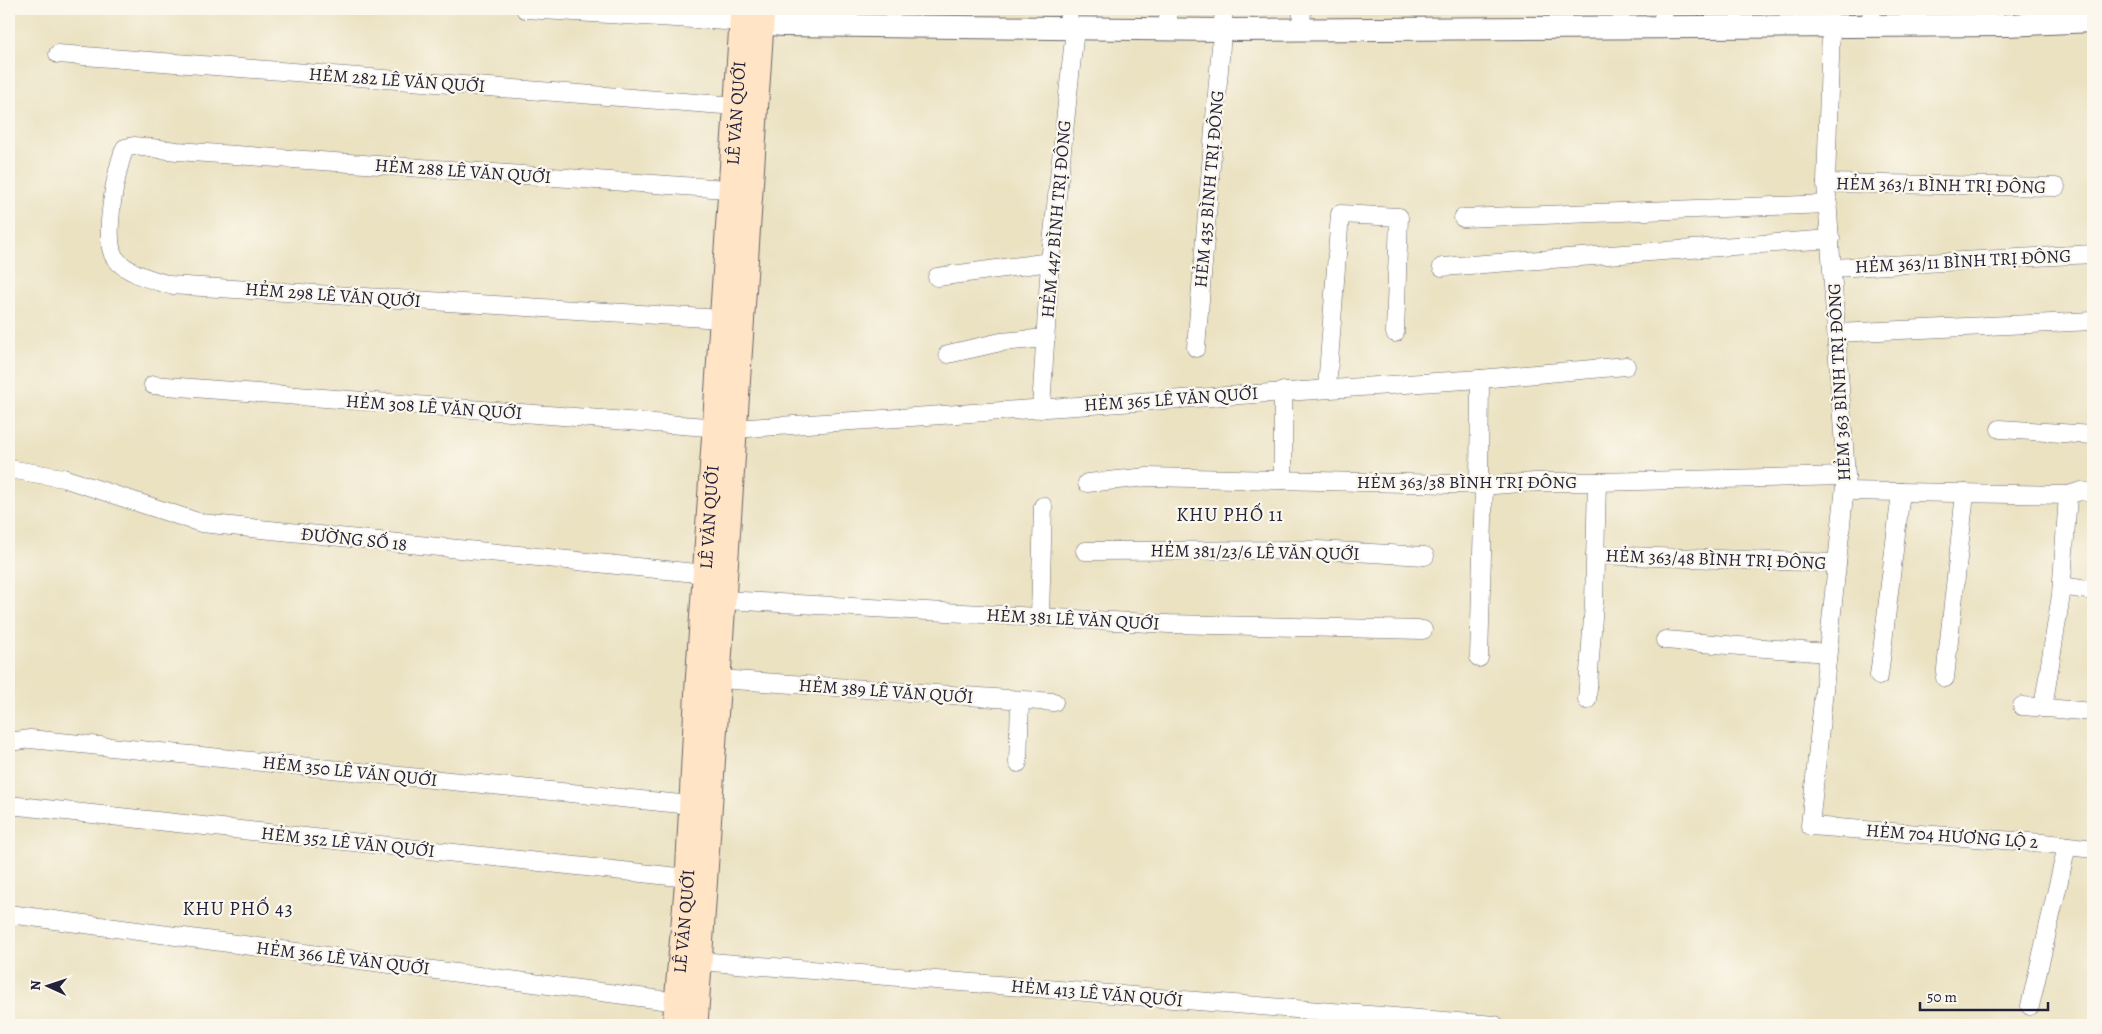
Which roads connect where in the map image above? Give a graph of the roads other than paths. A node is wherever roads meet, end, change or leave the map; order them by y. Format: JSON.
{"nodes":[{"id":1,"x":525,"y":9,"type":"edge"},
{"id":2,"x":752,"y":16,"type":"edge"},
{"id":3,"x":1871,"y":17,"type":"edge"},
{"id":4,"x":1663,"y":18,"type":"edge"},
{"id":5,"x":1168,"y":19,"type":"edge"},
{"id":6,"x":1223,"y":19,"type":"edge"},
{"id":7,"x":1301,"y":19,"type":"edge"},
{"id":8,"x":2093,"y":21,"type":"edge"},
{"id":9,"x":1070,"y":22,"type":"edge"},
{"id":10,"x":1831,"y":26,"type":"junction"},
{"id":11,"x":58,"y":54,"type":"dead end"},
{"id":12,"x":736,"y":106,"type":"junction"},
{"id":13,"x":177,"y":151,"type":"joint"},
{"id":14,"x":1826,"y":183,"type":"junction"},
{"id":15,"x":2056,"y":187,"type":"dead end"},
{"id":16,"x":740,"y":190,"type":"junction"},
{"id":17,"x":1828,"y":204,"type":"junction"},
{"id":18,"x":1463,"y":218,"type":"dead end"},
{"id":19,"x":1831,"y":239,"type":"junction"},
{"id":20,"x":2093,"y":254,"type":"edge"},
{"id":21,"x":1050,"y":262,"type":"junction"},
{"id":22,"x":1442,"y":267,"type":"dead end"},
{"id":23,"x":1833,"y":268,"type":"junction"},
{"id":24,"x":937,"y":277,"type":"dead end"},
{"id":25,"x":722,"y":320,"type":"junction"},
{"id":26,"x":2093,"y":321,"type":"edge"},
{"id":27,"x":1395,"y":333,"type":"dead end"},
{"id":28,"x":1837,"y":333,"type":"junction"},
{"id":29,"x":1046,"y":338,"type":"junction"},
{"id":30,"x":1196,"y":348,"type":"dead end"},
{"id":31,"x":948,"y":354,"type":"dead end"},
{"id":32,"x":1626,"y":366,"type":"dead end"},
{"id":33,"x":1480,"y":378,"type":"junction"},
{"id":34,"x":153,"y":386,"type":"dead end"},
{"id":35,"x":1327,"y":388,"type":"junction"},
{"id":36,"x":1283,"y":391,"type":"junction"},
{"id":37,"x":1041,"y":409,"type":"junction"},
{"id":38,"x":725,"y":429,"type":"junction"},
{"id":39,"x":2000,"y":429,"type":"dead end"},
{"id":40,"x":2093,"y":434,"type":"edge"},
{"id":41,"x":9,"y":468,"type":"edge"},
{"id":42,"x":1283,"y":480,"type":"junction"},
{"id":43,"x":1597,"y":482,"type":"junction"},
{"id":44,"x":1087,"y":483,"type":"dead end"},
{"id":45,"x":1846,"y":484,"type":"junction"},
{"id":46,"x":1482,"y":485,"type":"junction"},
{"id":47,"x":1901,"y":492,"type":"junction"},
{"id":48,"x":1965,"y":493,"type":"junction"},
{"id":49,"x":2093,"y":493,"type":"edge"},
{"id":50,"x":2068,"y":495,"type":"junction"},
{"id":51,"x":1043,"y":506,"type":"dead end"},
{"id":52,"x":1085,"y":551,"type":"dead end"},
{"id":53,"x":1595,"y":555,"type":"junction"},
{"id":54,"x":1425,"y":556,"type":"dead end"},
{"id":55,"x":1837,"y":563,"type":"junction"},
{"id":56,"x":706,"y":574,"type":"junction"},
{"id":57,"x":2062,"y":586,"type":"junction"},
{"id":58,"x":2093,"y":591,"type":"edge"},
{"id":59,"x":724,"y":600,"type":"junction"},
{"id":60,"x":1040,"y":617,"type":"junction"},
{"id":61,"x":1423,"y":630,"type":"dead end"},
{"id":62,"x":1665,"y":640,"type":"dead end"},
{"id":63,"x":1827,"y":652,"type":"junction"},
{"id":64,"x":1480,"y":658,"type":"dead end"},
{"id":65,"x":1879,"y":676,"type":"dead end"},
{"id":66,"x":1945,"y":678,"type":"dead end"},
{"id":67,"x":719,"y":679,"type":"junction"},
{"id":68,"x":1020,"y":700,"type":"junction"},
{"id":69,"x":1587,"y":700,"type":"dead end"},
{"id":70,"x":1054,"y":702,"type":"dead end"},
{"id":71,"x":2022,"y":706,"type":"dead end"},
{"id":72,"x":2042,"y":708,"type":"junction"},
{"id":73,"x":2093,"y":712,"type":"edge"},
{"id":74,"x":9,"y":742,"type":"edge"},
{"id":75,"x":1018,"y":763,"type":"dead end"},
{"id":76,"x":9,"y":805,"type":"edge"},
{"id":77,"x":701,"y":806,"type":"junction"},
{"id":78,"x":1810,"y":826,"type":"joint"},
{"id":79,"x":2067,"y":846,"type":"junction"},
{"id":80,"x":2093,"y":849,"type":"edge"},
{"id":81,"x":688,"y":878,"type":"junction"},
{"id":82,"x":9,"y":914,"type":"edge"},
{"id":83,"x":699,"y":961,"type":"junction"},
{"id":84,"x":2030,"y":1006,"type":"dead end"},
{"id":85,"x":676,"y":1014,"type":"edge"},
{"id":86,"x":695,"y":1025,"type":"edge"},
{"id":87,"x":1495,"y":1025,"type":"edge"}],
"edges":[{"from":1,"to":2,"type":"street"},
{"from":2,"to":9,"type":"street"},
{"from":2,"to":12,"type":"main road","name":"LÊ VĂN QUỚI"},
{"from":2,"to":16,"type":"main road","name":"LÊ VĂN QUỚI"},
{"from":3,"to":8,"type":"street"},
{"from":3,"to":10,"type":"street"},
{"from":4,"to":7,"type":"street"},
{"from":4,"to":10,"type":"street"},
{"from":5,"to":6,"type":"street"},
{"from":5,"to":9,"type":"street"},
{"from":6,"to":7,"type":"street"},
{"from":6,"to":30,"type":"street","name":"HẺM 435 BÌNH TRỊ ĐÔNG"},
{"from":9,"to":21,"type":"street","name":"HẺM 447 BÌNH TRỊ ĐÔNG"},
{"from":10,"to":14,"type":"street","name":"HẺM 363 BÌNH TRỊ ĐÔNG"},
{"from":11,"to":12,"type":"street","name":"HẺM 282 LÊ VĂN QUỚI"},
{"from":12,"to":16,"type":"main road","name":"LÊ VĂN QUỚI"},
{"from":13,"to":16,"type":"street","name":"HẺM 288 LÊ VĂN QUỚI"},
{"from":13,"to":25,"type":"street","name":"HẺM 298 LÊ VĂN QUỚI"},
{"from":14,"to":15,"type":"street","name":"HẺM 363/1 BÌNH TRỊ ĐÔNG"},
{"from":14,"to":17,"type":"street","name":"HẺM 363 BÌNH TRỊ ĐÔNG"},
{"from":16,"to":25,"type":"main road","name":"LÊ VĂN QUỚI"},
{"from":16,"to":38,"type":"main road","name":"LÊ VĂN QUỚI"},
{"from":17,"to":18,"type":"street"},
{"from":17,"to":19,"type":"street","name":"HẺM 363 BÌNH TRỊ ĐÔNG"},
{"from":19,"to":22,"type":"street"},
{"from":19,"to":23,"type":"street","name":"HẺM 363 BÌNH TRỊ ĐÔNG"},
{"from":20,"to":23,"type":"street","name":"HẺM 363/11 BÌNH TRỊ ĐÔNG"},
{"from":21,"to":24,"type":"street"},
{"from":21,"to":29,"type":"street","name":"HẺM 447 BÌNH TRỊ ĐÔNG"},
{"from":23,"to":28,"type":"street","name":"HẺM 363 BÌNH TRỊ ĐÔNG"},
{"from":25,"to":38,"type":"main road","name":"LÊ VĂN QUỚI"},
{"from":26,"to":28,"type":"street"},
{"from":27,"to":35,"type":"street"},
{"from":28,"to":45,"type":"street","name":"HẺM 363 BÌNH TRỊ ĐÔNG"},
{"from":29,"to":31,"type":"street"},
{"from":29,"to":37,"type":"street","name":"HẺM 447 BÌNH TRỊ ĐÔNG"},
{"from":32,"to":33,"type":"street","name":"HẺM 365 LÊ VĂN QUỚI"},
{"from":33,"to":35,"type":"street","name":"HẺM 365 LÊ VĂN QUỚI"},
{"from":33,"to":46,"type":"street"},
{"from":34,"to":38,"type":"street","name":"HẺM 308 LÊ VĂN QUỚI"},
{"from":35,"to":36,"type":"street","name":"HẺM 365 LÊ VĂN QUỚI"},
{"from":36,"to":37,"type":"street","name":"HẺM 365 LÊ VĂN QUỚI"},
{"from":36,"to":42,"type":"street"},
{"from":37,"to":38,"type":"street","name":"HẺM 365 LÊ VĂN QUỚI"},
{"from":38,"to":56,"type":"main road","name":"LÊ VĂN QUỚI"},
{"from":38,"to":59,"type":"main road","name":"LÊ VĂN QUỚI"},
{"from":39,"to":40,"type":"street"},
{"from":41,"to":56,"type":"street","name":"ĐƯỜNG SỐ 18"},
{"from":42,"to":44,"type":"street","name":"HẺM 363/38 BÌNH TRỊ ĐÔNG"},
{"from":42,"to":46,"type":"street","name":"HẺM 363/38 BÌNH TRỊ ĐÔNG"},
{"from":43,"to":45,"type":"street","name":"HẺM 363/38 BÌNH TRỊ ĐÔNG"},
{"from":43,"to":46,"type":"street","name":"HẺM 363/38 BÌNH TRỊ ĐÔNG"},
{"from":43,"to":53,"type":"street"},
{"from":45,"to":47,"type":"street","name":"HẺM 363/38 BÌNH TRỊ ĐÔNG"},
{"from":45,"to":55,"type":"street","name":"HẺM 363 BÌNH TRỊ ĐÔNG"},
{"from":46,"to":64,"type":"street"},
{"from":47,"to":48,"type":"street","name":"HẺM 363/38 BÌNH TRỊ ĐÔNG"},
{"from":47,"to":65,"type":"street"},
{"from":48,"to":50,"type":"street","name":"HẺM 363/38 BÌNH TRỊ ĐÔNG"},
{"from":48,"to":66,"type":"street"},
{"from":49,"to":50,"type":"street","name":"HẺM 363/38 BÌNH TRỊ ĐÔNG"},
{"from":50,"to":57,"type":"street"},
{"from":51,"to":60,"type":"street"},
{"from":52,"to":54,"type":"street","name":"HẺM 381/23/6 LÊ VĂN QUỚI"},
{"from":53,"to":55,"type":"street","name":"HẺM 363/48 BÌNH TRỊ ĐÔNG"},
{"from":53,"to":69,"type":"street"},
{"from":55,"to":63,"type":"street","name":"HẺM 363 BÌNH TRỊ ĐÔNG"},
{"from":56,"to":77,"type":"main road","name":"LÊ VĂN QUỚI"},
{"from":57,"to":58,"type":"street"},
{"from":57,"to":72,"type":"street"},
{"from":59,"to":60,"type":"street","name":"HẺM 381 LÊ VĂN QUỚI"},
{"from":59,"to":67,"type":"main road","name":"LÊ VĂN QUỚI"},
{"from":60,"to":61,"type":"street","name":"HẺM 381 LÊ VĂN QUỚI"},
{"from":62,"to":63,"type":"street"},
{"from":63,"to":78,"type":"street","name":"HẺM 363 BÌNH TRỊ ĐÔNG"},
{"from":67,"to":68,"type":"street","name":"HẺM 389 LÊ VĂN QUỚI"},
{"from":67,"to":77,"type":"main road","name":"LÊ VĂN QUỚI"},
{"from":68,"to":70,"type":"street","name":"HẺM 389 LÊ VĂN QUỚI"},
{"from":68,"to":75,"type":"street"},
{"from":71,"to":72,"type":"street"},
{"from":72,"to":73,"type":"street"},
{"from":74,"to":77,"type":"street","name":"HẺM 350 LÊ VĂN QUỚI"},
{"from":76,"to":81,"type":"street","name":"HẺM 352 LÊ VĂN QUỚI"},
{"from":77,"to":81,"type":"main road","name":"LÊ VĂN QUỚI"},
{"from":77,"to":83,"type":"main road","name":"LÊ VĂN QUỚI"},
{"from":78,"to":79,"type":"street","name":"HẺM 704 HƯƠNG LỘ 2"},
{"from":79,"to":80,"type":"street","name":"HẺM 704 HƯƠNG LỘ 2"},
{"from":79,"to":84,"type":"street"},
{"from":81,"to":85,"type":"main road","name":"LÊ VĂN QUỚI"},
{"from":82,"to":85,"type":"street","name":"HẺM 366 LÊ VĂN QUỚI"},
{"from":83,"to":86,"type":"main road","name":"LÊ VĂN QUỚI"},
{"from":83,"to":87,"type":"street","name":"HẺM 413 LÊ VĂN QUỚI"}]}
